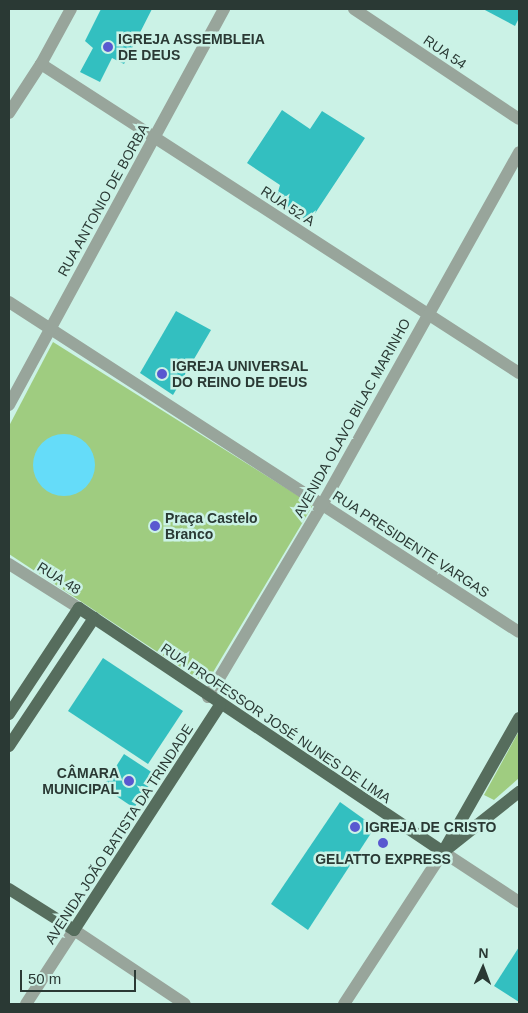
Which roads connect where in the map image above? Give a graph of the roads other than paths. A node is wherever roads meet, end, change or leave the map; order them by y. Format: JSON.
{"nodes":[{"id":1,"x":224,"y":9,"type":"edge"},
{"id":2,"x":354,"y":9,"type":"edge"},
{"id":3,"x":68,"y":10,"type":"edge"},
{"id":4,"x":41,"y":64,"type":"junction"},
{"id":5,"x":9,"y":113,"type":"edge"},
{"id":6,"x":519,"y":119,"type":"edge"},
{"id":7,"x":154,"y":137,"type":"junction"},
{"id":8,"x":519,"y":152,"type":"edge"},
{"id":9,"x":9,"y":302,"type":"edge"},
{"id":10,"x":427,"y":313,"type":"junction"},
{"id":11,"x":50,"y":329,"type":"junction"},
{"id":12,"x":519,"y":373,"type":"edge"},
{"id":13,"x":9,"y":406,"type":"edge"},
{"id":14,"x":322,"y":505,"type":"junction"},
{"id":15,"x":9,"y":564,"type":"edge"},
{"id":16,"x":79,"y":608,"type":"junction"},
{"id":17,"x":94,"y":618,"type":"junction"},
{"id":18,"x":519,"y":632,"type":"edge"},
{"id":19,"x":208,"y":697,"type":"junction"},
{"id":20,"x":220,"y":705,"type":"junction"},
{"id":21,"x":9,"y":714,"type":"edge"},
{"id":22,"x":519,"y":718,"type":"edge"},
{"id":23,"x":9,"y":746,"type":"edge"},
{"id":24,"x":519,"y":792,"type":"edge"},
{"id":25,"x":442,"y":852,"type":"junction"},
{"id":26,"x":9,"y":889,"type":"edge"},
{"id":27,"x":519,"y":902,"type":"edge"},
{"id":28,"x":74,"y":930,"type":"junction"},
{"id":29,"x":26,"y":1004,"type":"edge"},
{"id":30,"x":184,"y":1004,"type":"edge"},
{"id":31,"x":344,"y":1004,"type":"edge"}],
"edges":[{"from":1,"to":7,"type":"street","name":"RUA ANTONIO DE BORBA"},
{"from":2,"to":6,"type":"street","name":"RUA 54"},
{"from":3,"to":4,"type":"street"},
{"from":4,"to":5,"type":"street"},
{"from":4,"to":7,"type":"street","name":"RUA 52 A"},
{"from":7,"to":10,"type":"street","name":"RUA 52 A"},
{"from":7,"to":11,"type":"street","name":"RUA ANTONIO DE BORBA"},
{"from":8,"to":10,"type":"street","name":"AVENIDA OLAVO BILAC MARINHO"},
{"from":9,"to":11,"type":"street","name":"RUA PRESIDENTE VARGAS"},
{"from":10,"to":12,"type":"street","name":"RUA 52 A"},
{"from":10,"to":14,"type":"street","name":"AVENIDA OLAVO BILAC MARINHO"},
{"from":11,"to":13,"type":"street","name":"RUA ANTONIO DE BORBA"},
{"from":11,"to":14,"type":"street","name":"RUA PRESIDENTE VARGAS"},
{"from":14,"to":18,"type":"street","name":"RUA PRESIDENTE VARGAS"},
{"from":14,"to":19,"type":"street","name":"AVENIDA OLAVO BILAC MARINHO"},
{"from":15,"to":16,"type":"street","name":"RUA 48"},
{"from":16,"to":17,"type":"main road","name":"RUA 48"},
{"from":16,"to":21,"type":"main road"},
{"from":17,"to":19,"type":"main road","name":"RUA PROFESSOR JOSÉ NUNES DE LIMA"},
{"from":17,"to":23,"type":"main road"},
{"from":19,"to":20,"type":"main road","name":"RUA PROFESSOR JOSÉ NUNES DE LIMA"},
{"from":20,"to":25,"type":"main road","name":"RUA PROFESSOR JOSÉ NUNES DE LIMA"},
{"from":20,"to":28,"type":"main road","name":"AVENIDA JOÃO BATISTA DA TRINDADE"},
{"from":22,"to":25,"type":"main road"},
{"from":24,"to":25,"type":"main road"},
{"from":25,"to":27,"type":"street"},
{"from":25,"to":31,"type":"street"},
{"from":26,"to":28,"type":"main road"},
{"from":28,"to":29,"type":"street","name":"AVENIDA JOÃO BATISTA DA TRINDADE"},
{"from":28,"to":30,"type":"street"}]}
